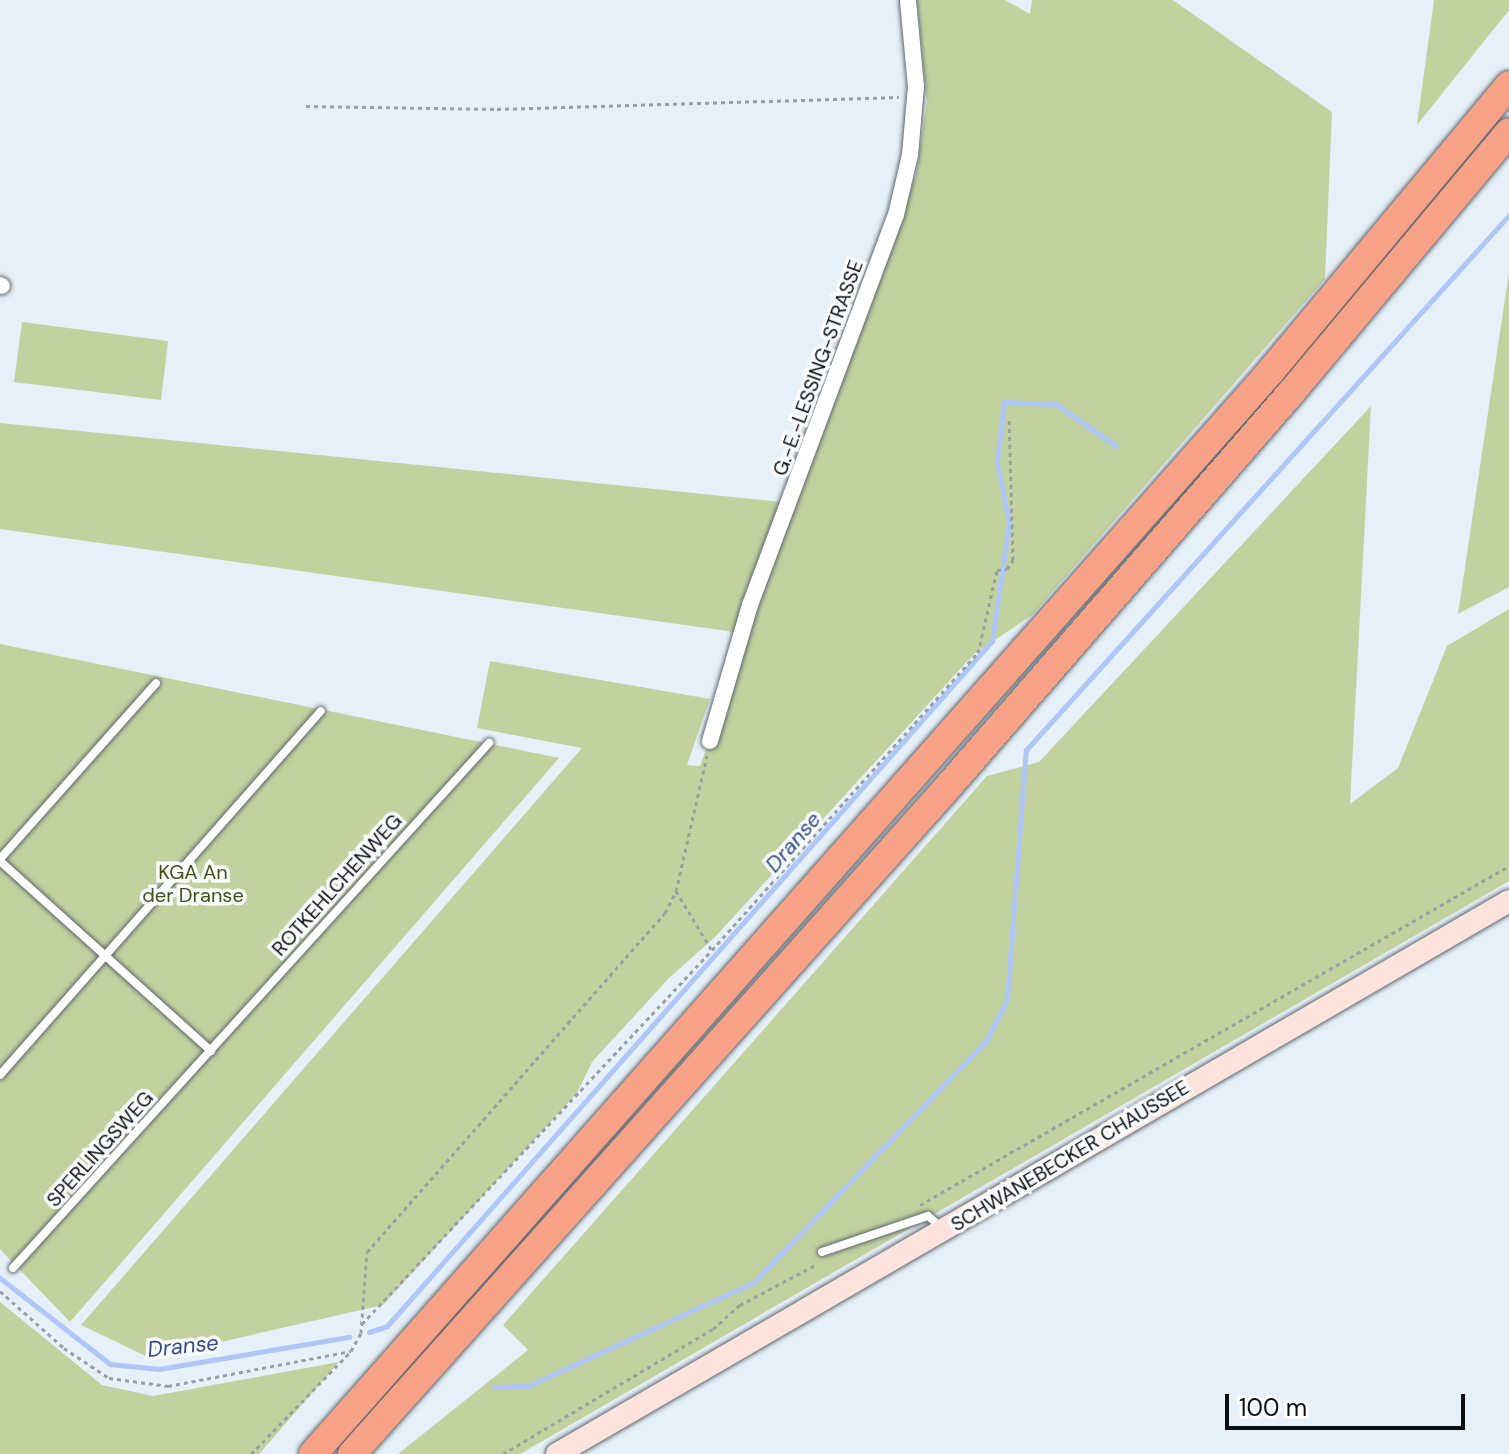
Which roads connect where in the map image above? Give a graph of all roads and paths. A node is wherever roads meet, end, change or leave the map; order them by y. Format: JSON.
{"nodes":[{"id":1,"x":908,"y":0,"type":"edge"},
{"id":2,"x":1509,"y":85,"type":"edge"},
{"id":3,"x":915,"y":97,"type":"junction"},
{"id":4,"x":306,"y":106,"type":"dead end"},
{"id":5,"x":1509,"y":132,"type":"edge"},
{"id":6,"x":1009,"y":418,"type":"dead end"},
{"id":7,"x":156,"y":683,"type":"dead end"},
{"id":8,"x":321,"y":711,"type":"dead end"},
{"id":9,"x":710,"y":741,"type":"joint"},
{"id":10,"x":489,"y":743,"type":"dead end"},
{"id":11,"x":0,"y":860,"type":"edge"},
{"id":12,"x":1509,"y":866,"type":"edge"},
{"id":13,"x":676,"y":891,"type":"junction"},
{"id":14,"x":1509,"y":901,"type":"edge"},
{"id":15,"x":712,"y":950,"type":"junction"},
{"id":16,"x":107,"y":958,"type":"junction"},
{"id":17,"x":211,"y":1051,"type":"junction"},
{"id":18,"x":0,"y":1075,"type":"edge"},
{"id":19,"x":917,"y":1206,"type":"dead end"},
{"id":20,"x":944,"y":1230,"type":"junction"},
{"id":21,"x":839,"y":1247,"type":"junction"},
{"id":22,"x":822,"y":1252,"type":"dead end"},
{"id":23,"x":13,"y":1268,"type":"dead end"},
{"id":24,"x":0,"y":1291,"type":"edge"},
{"id":25,"x":362,"y":1324,"type":"junction"},
{"id":26,"x":351,"y":1351,"type":"junction"},
{"id":27,"x":357,"y":1450,"type":"edge"},
{"id":28,"x":251,"y":1454,"type":"edge"},
{"id":29,"x":313,"y":1454,"type":"edge"},
{"id":30,"x":503,"y":1454,"type":"edge"},
{"id":31,"x":557,"y":1454,"type":"edge"}],
"edges":[{"from":1,"to":3,"type":"street","name":"G.-E.-LESSING-STRASSE"},
{"from":2,"to":29,"type":"highway"},
{"from":3,"to":4,"type":"path"},
{"from":3,"to":9,"type":"street","name":"G.-E.-LESSING-STRASSE"},
{"from":5,"to":27,"type":"highway"},
{"from":6,"to":15,"type":"path"},
{"from":7,"to":11,"type":"lane"},
{"from":8,"to":16,"type":"lane"},
{"from":9,"to":13,"type":"path"},
{"from":10,"to":17,"type":"lane","name":"ROTKEHLCHENWEG"},
{"from":11,"to":16,"type":"lane"},
{"from":12,"to":19,"type":"path"},
{"from":13,"to":15,"type":"path"},
{"from":13,"to":25,"type":"path"},
{"from":14,"to":20,"type":"main road","name":"SCHWANEBECKER CHAUSSEE"},
{"from":15,"to":25,"type":"path"},
{"from":16,"to":17,"type":"lane"},
{"from":16,"to":18,"type":"lane"},
{"from":17,"to":23,"type":"lane","name":"SPERLINGSWEG"},
{"from":20,"to":21,"type":"lane"},
{"from":20,"to":31,"type":"main road","name":"SCHWANEBECKER CHAUSSEE"},
{"from":21,"to":22,"type":"lane"},
{"from":21,"to":30,"type":"path"},
{"from":24,"to":26,"type":"path"},
{"from":25,"to":26,"type":"path"},
{"from":26,"to":28,"type":"path"}]}
